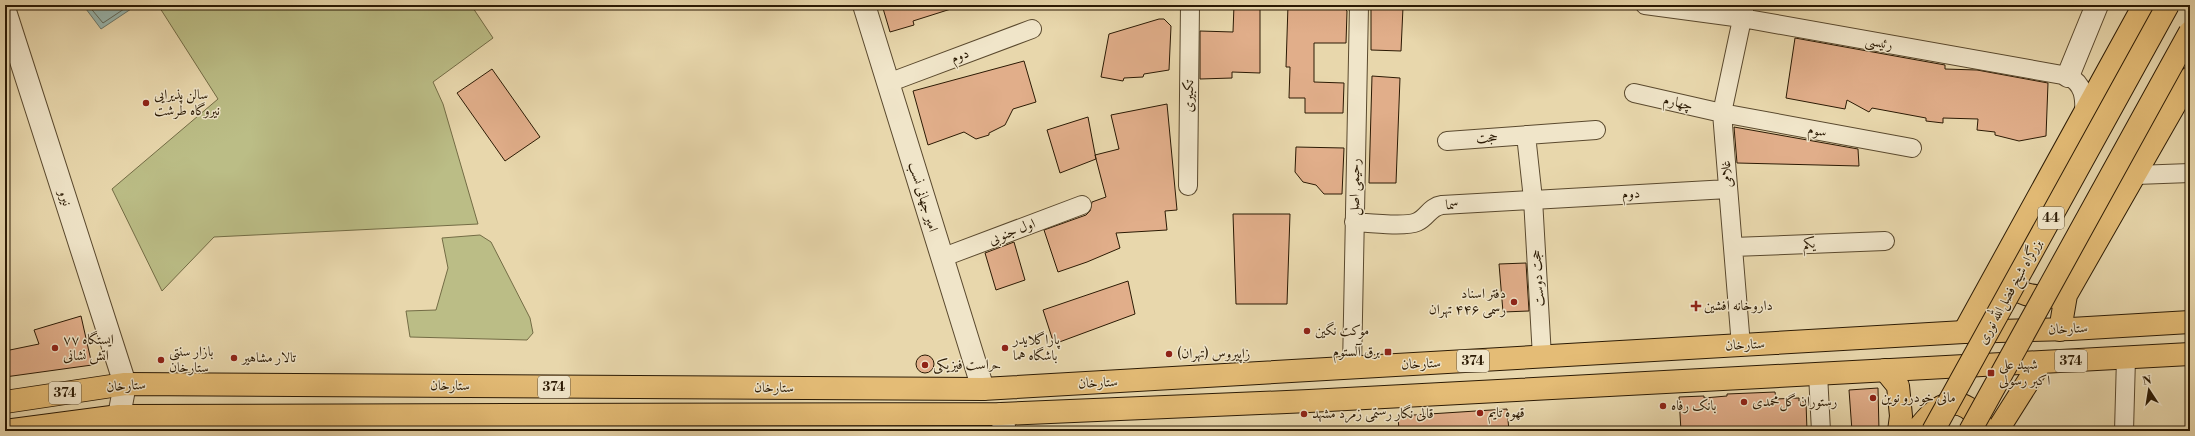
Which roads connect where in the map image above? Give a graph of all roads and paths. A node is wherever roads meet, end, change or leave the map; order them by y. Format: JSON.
{"nodes":[{"id":1,"x":864,"y":5,"type":"edge"},
{"id":2,"x":1190,"y":5,"type":"edge"},
{"id":3,"x":1359,"y":5,"type":"edge"},
{"id":4,"x":1645,"y":5,"type":"edge"},
{"id":5,"x":2097,"y":5,"type":"edge"},
{"id":6,"x":2144,"y":5,"type":"edge"},
{"id":7,"x":2168,"y":5,"type":"edge"},
{"id":8,"x":5,"y":11,"type":"edge"},
{"id":9,"x":1743,"y":12,"type":"edge"},
{"id":10,"x":1032,"y":29,"type":"dead end"},
{"id":11,"x":2190,"y":32,"type":"edge"},
{"id":12,"x":2068,"y":76,"type":"junction"},
{"id":13,"x":2190,"y":78,"type":"edge"},
{"id":14,"x":888,"y":83,"type":"junction"},
{"id":15,"x":1634,"y":93,"type":"dead end"},
{"id":16,"x":1722,"y":113,"type":"junction"},
{"id":17,"x":2084,"y":114,"type":"junction"},
{"id":18,"x":1596,"y":130,"type":"dead end"},
{"id":19,"x":1526,"y":135,"type":"junction"},
{"id":20,"x":1447,"y":141,"type":"dead end"},
{"id":21,"x":1912,"y":148,"type":"dead end"},
{"id":22,"x":2190,"y":173,"type":"edge"},
{"id":23,"x":2136,"y":175,"type":"junction"},
{"id":24,"x":1188,"y":186,"type":"dead end"},
{"id":25,"x":1728,"y":189,"type":"junction"},
{"id":26,"x":1533,"y":199,"type":"junction"},
{"id":27,"x":1082,"y":205,"type":"dead end"},
{"id":28,"x":1354,"y":222,"type":"junction"},
{"id":29,"x":1885,"y":242,"type":"dead end"},
{"id":30,"x":1733,"y":247,"type":"junction"},
{"id":31,"x":941,"y":258,"type":"junction"},
{"id":32,"x":1996,"y":276,"type":"junction"},
{"id":33,"x":2066,"y":295,"type":"junction"},
{"id":34,"x":2190,"y":322,"type":"edge"},
{"id":35,"x":2060,"y":330,"type":"junction"},
{"id":36,"x":1964,"y":332,"type":"junction"},
{"id":37,"x":1741,"y":346,"type":"junction"},
{"id":38,"x":2190,"y":354,"type":"edge"},
{"id":39,"x":1542,"y":357,"type":"junction"},
{"id":40,"x":2126,"y":358,"type":"junction"},
{"id":41,"x":2040,"y":363,"type":"junction"},
{"id":42,"x":1352,"y":368,"type":"junction"},
{"id":43,"x":1885,"y":370,"type":"junction"},
{"id":44,"x":1818,"y":374,"type":"junction"},
{"id":45,"x":125,"y":384,"type":"junction"},
{"id":46,"x":983,"y":389,"type":"junction"},
{"id":47,"x":5,"y":402,"type":"edge"},
{"id":48,"x":305,"y":423,"type":"edge"},
{"id":49,"x":1003,"y":423,"type":"edge"},
{"id":50,"x":118,"y":424,"type":"edge"},
{"id":51,"x":5,"y":431,"type":"edge"},
{"id":52,"x":1821,"y":431,"type":"edge"},
{"id":53,"x":1899,"y":431,"type":"edge"},
{"id":54,"x":1916,"y":431,"type":"edge"},
{"id":55,"x":1934,"y":431,"type":"edge"},
{"id":56,"x":1970,"y":431,"type":"edge"},
{"id":57,"x":1983,"y":431,"type":"edge"},
{"id":58,"x":1997,"y":431,"type":"edge"},
{"id":59,"x":2124,"y":431,"type":"edge"}],
"edges":[{"from":1,"to":14,"type":"street","name":"امیر جهانی نسب"},
{"from":2,"to":24,"type":"street","name":"تکبیری"},
{"from":3,"to":28,"type":"street","name":"رحیمی اصل"},
{"from":4,"to":9,"type":"street","name":"رئیسی"},
{"from":5,"to":12,"type":"street"},
{"from":6,"to":17,"type":"main road"},
{"from":7,"to":55,"type":"main road","name":"بزرگراه شیخ فضل‌الله نوری","number":"44","bridge":true},
{"from":8,"to":45,"type":"street","name":"نیرو"},
{"from":9,"to":12,"type":"street","name":"رئیسی"},
{"from":9,"to":16,"type":"street","name":"غلامی"},
{"from":10,"to":14,"type":"street","name":"دوم"},
{"from":11,"to":56,"type":"main road","number":"44","bridge":true},
{"from":12,"to":17,"type":"street"},
{"from":13,"to":23,"type":"main road"},
{"from":14,"to":31,"type":"street","name":"امیر جهانی نسب"},
{"from":15,"to":16,"type":"street","name":"چهارم"},
{"from":16,"to":21,"type":"street","name":"سوم"},
{"from":16,"to":25,"type":"street","name":"غلامی"},
{"from":17,"to":32,"type":"main road"},
{"from":18,"to":19,"type":"street","name":"حجت"},
{"from":19,"to":20,"type":"street","name":"حجت"},
{"from":19,"to":26,"type":"street"},
{"from":22,"to":23,"type":"street"},
{"from":23,"to":33,"type":"main road"},
{"from":25,"to":26,"type":"street","name":"دوم"},
{"from":25,"to":30,"type":"street","name":"غلامی"},
{"from":26,"to":28,"type":"street","name":"سما"},
{"from":26,"to":39,"type":"street","name":"حجت دوست"},
{"from":27,"to":31,"type":"street","name":"اول جنوبی"},
{"from":28,"to":42,"type":"street","name":"رحیمی اصل"},
{"from":29,"to":30,"type":"street","name":"یکم"},
{"from":30,"to":37,"type":"street","name":"غلامی"},
{"from":31,"to":46,"type":"street","name":"امیر جهانی نسب"},
{"from":32,"to":33,"type":"main road"},
{"from":32,"to":36,"type":"main road"},
{"from":33,"to":35,"type":"main road"},
{"from":34,"to":35,"type":"main road","name":"ستارخان","number":"374"},
{"from":35,"to":36,"type":"main road","name":"ستارخان","number":"374"},
{"from":36,"to":37,"type":"main road","name":"ستارخان","number":"374"},
{"from":37,"to":39,"type":"main road","name":"ستارخان","number":"374"},
{"from":38,"to":40,"type":"main road","name":"ستارخان","number":"374"},
{"from":39,"to":42,"type":"main road","name":"ستارخان","number":"374"},
{"from":40,"to":41,"type":"main road","name":"ستارخان","number":"374"},
{"from":40,"to":59,"type":"street"},
{"from":41,"to":43,"type":"main road","name":"ستارخان","number":"374"},
{"from":41,"to":58,"type":"main road"},
{"from":42,"to":46,"type":"main road","name":"ستارخان","number":"374"},
{"from":43,"to":44,"type":"main road","name":"ستارخان","number":"374"},
{"from":43,"to":53,"type":"main road"},
{"from":44,"to":49,"type":"main road","name":"ستارخان","number":"374"},
{"from":44,"to":52,"type":"street"},
{"from":45,"to":46,"type":"main road","name":"ستارخان","number":"374"},
{"from":45,"to":47,"type":"main road","name":"ستارخان","number":"374"},
{"from":45,"to":50,"type":"street"},
{"from":48,"to":49,"type":"main road","name":"ستارخان","number":"374"},
{"from":48,"to":50,"type":"main road","name":"ستارخان","number":"374"},
{"from":50,"to":51,"type":"main road","name":"ستارخان","number":"374"},
{"from":54,"to":57,"type":"main road"}]}
